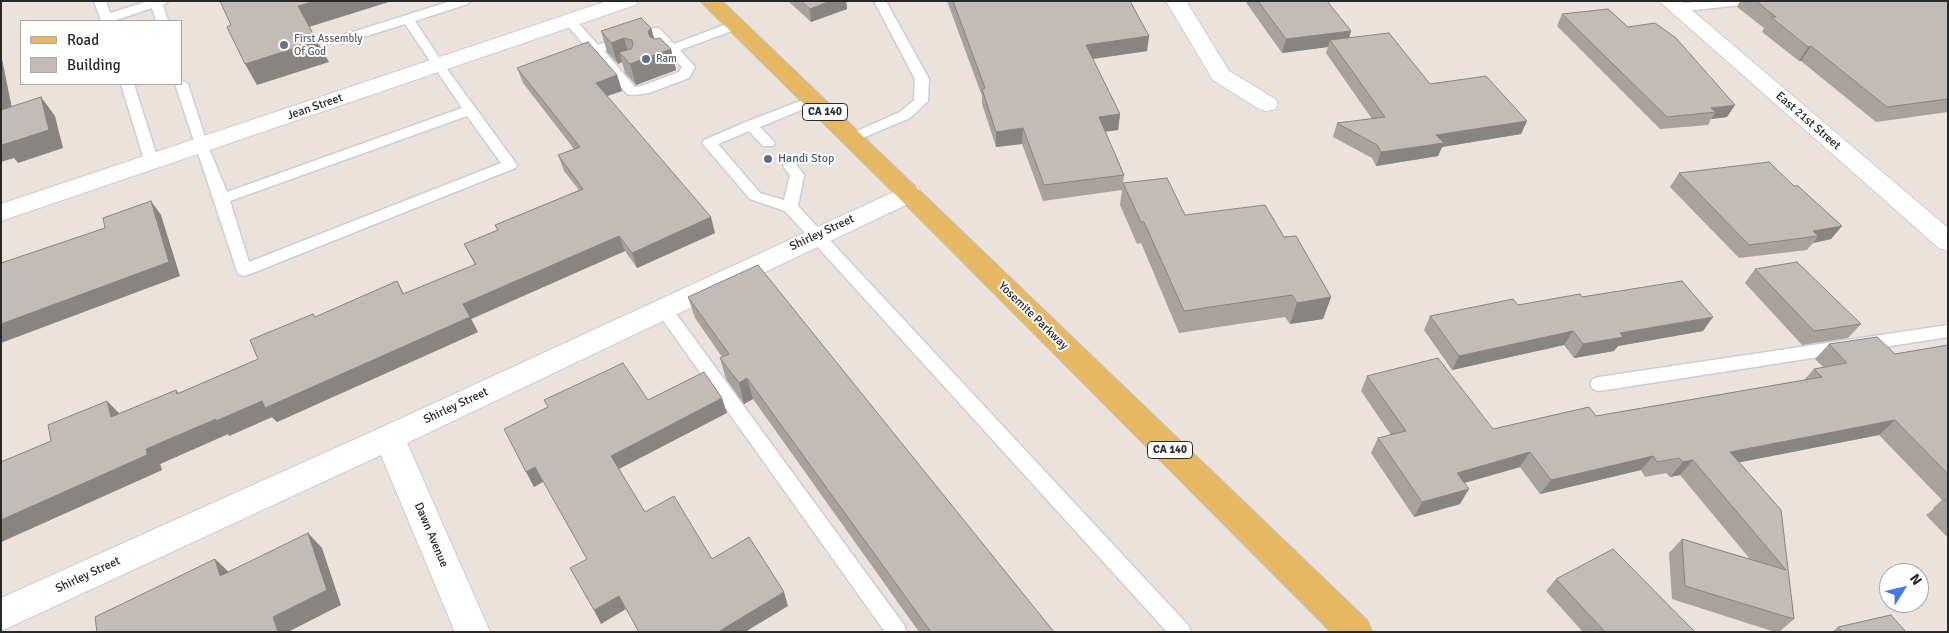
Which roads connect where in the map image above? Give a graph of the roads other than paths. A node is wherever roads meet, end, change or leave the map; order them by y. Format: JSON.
{"nodes":[{"id":1,"x":100,"y":1,"type":"edge"},
{"id":2,"x":464,"y":1,"type":"edge"},
{"id":3,"x":628,"y":1,"type":"edge"},
{"id":4,"x":710,"y":1,"type":"edge"},
{"id":5,"x":880,"y":1,"type":"edge"},
{"id":6,"x":1176,"y":1,"type":"edge"},
{"id":7,"x":1740,"y":1,"type":"edge"},
{"id":8,"x":159,"y":2,"type":"edge"},
{"id":9,"x":1673,"y":5,"type":"edge"},
{"id":10,"x":106,"y":20,"type":"edge"},
{"id":11,"x":162,"y":20,"type":"edge"},
{"id":12,"x":408,"y":20,"type":"junction"},
{"id":13,"x":570,"y":21,"type":"junction"},
{"id":14,"x":736,"y":25,"type":"junction"},
{"id":15,"x":341,"y":40,"type":"dead end"},
{"id":16,"x":596,"y":50,"type":"junction"},
{"id":17,"x":667,"y":51,"type":"junction"},
{"id":18,"x":630,"y":65,"type":"edge"},
{"id":19,"x":438,"y":66,"type":"junction"},
{"id":20,"x":614,"y":71,"type":"junction"},
{"id":21,"x":127,"y":85,"type":"edge"},
{"id":22,"x":181,"y":85,"type":"edge"},
{"id":23,"x":814,"y":100,"type":"junction"},
{"id":24,"x":1267,"y":104,"type":"dead end"},
{"id":25,"x":470,"y":110,"type":"junction"},
{"id":26,"x":751,"y":125,"type":"junction"},
{"id":27,"x":852,"y":138,"type":"junction"},
{"id":28,"x":768,"y":143,"type":"dead end"},
{"id":29,"x":201,"y":146,"type":"junction"},
{"id":30,"x":152,"y":162,"type":"junction"},
{"id":31,"x":790,"y":166,"type":"dead end"},
{"id":32,"x":909,"y":193,"type":"junction"},
{"id":33,"x":222,"y":199,"type":"junction"},
{"id":34,"x":790,"y":207,"type":"junction"},
{"id":35,"x":1,"y":214,"type":"edge"},
{"id":36,"x":816,"y":235,"type":"junction"},
{"id":37,"x":1948,"y":242,"type":"edge"},
{"id":38,"x":663,"y":308,"type":"junction"},
{"id":39,"x":1948,"y":331,"type":"edge"},
{"id":40,"x":1599,"y":384,"type":"dead end"},
{"id":41,"x":389,"y":438,"type":"junction"},
{"id":42,"x":1,"y":615,"type":"edge"},
{"id":43,"x":473,"y":632,"type":"edge"},
{"id":44,"x":897,"y":632,"type":"edge"},
{"id":45,"x":1180,"y":632,"type":"edge"},
{"id":46,"x":1355,"y":632,"type":"edge"}],
"edges":[{"from":1,"to":10,"type":"lane"},
{"from":2,"to":12,"type":"lane"},
{"from":3,"to":13,"type":"street","name":"Jean Street"},
{"from":4,"to":14,"type":"main road","name":"Yosemite Parkway","number":"CA 140"},
{"from":5,"to":27,"type":"lane"},
{"from":6,"to":24,"type":"street"},
{"from":7,"to":9,"type":"lane"},
{"from":8,"to":10,"type":"lane"},
{"from":8,"to":11,"type":"lane"},
{"from":9,"to":37,"type":"street","name":"East 21st Street"},
{"from":12,"to":15,"type":"lane"},
{"from":12,"to":19,"type":"lane"},
{"from":13,"to":16,"type":"lane"},
{"from":13,"to":19,"type":"street","name":"Jean Street"},
{"from":14,"to":17,"type":"lane"},
{"from":14,"to":23,"type":"main road","name":"Yosemite Parkway","number":"CA 140"},
{"from":16,"to":17,"type":"lane"},
{"from":16,"to":20,"type":"lane"},
{"from":17,"to":20,"type":"lane"},
{"from":18,"to":20,"type":"lane"},
{"from":19,"to":25,"type":"lane"},
{"from":19,"to":29,"type":"street","name":"Jean Street"},
{"from":21,"to":30,"type":"lane"},
{"from":22,"to":29,"type":"lane"},
{"from":23,"to":26,"type":"lane"},
{"from":23,"to":27,"type":"main road","name":"Yosemite Parkway","number":"CA 140"},
{"from":25,"to":33,"type":"lane"},
{"from":25,"to":33,"type":"lane"},
{"from":26,"to":28,"type":"lane"},
{"from":26,"to":34,"type":"lane"},
{"from":27,"to":32,"type":"main road","name":"Yosemite Parkway","number":"CA 140"},
{"from":29,"to":30,"type":"street","name":"Jean Street"},
{"from":29,"to":33,"type":"lane"},
{"from":30,"to":35,"type":"street","name":"Jean Street"},
{"from":31,"to":34,"type":"lane"},
{"from":32,"to":36,"type":"street","name":"Shirley Street"},
{"from":32,"to":46,"type":"main road","name":"Yosemite Parkway","number":"CA 140"},
{"from":34,"to":36,"type":"lane"},
{"from":36,"to":38,"type":"street","name":"Shirley Street"},
{"from":36,"to":45,"type":"lane"},
{"from":38,"to":41,"type":"street","name":"Shirley Street"},
{"from":38,"to":44,"type":"lane"},
{"from":39,"to":40,"type":"lane"},
{"from":41,"to":42,"type":"street","name":"Shirley Street"},
{"from":41,"to":43,"type":"street","name":"Dawn Avenue"}]}
